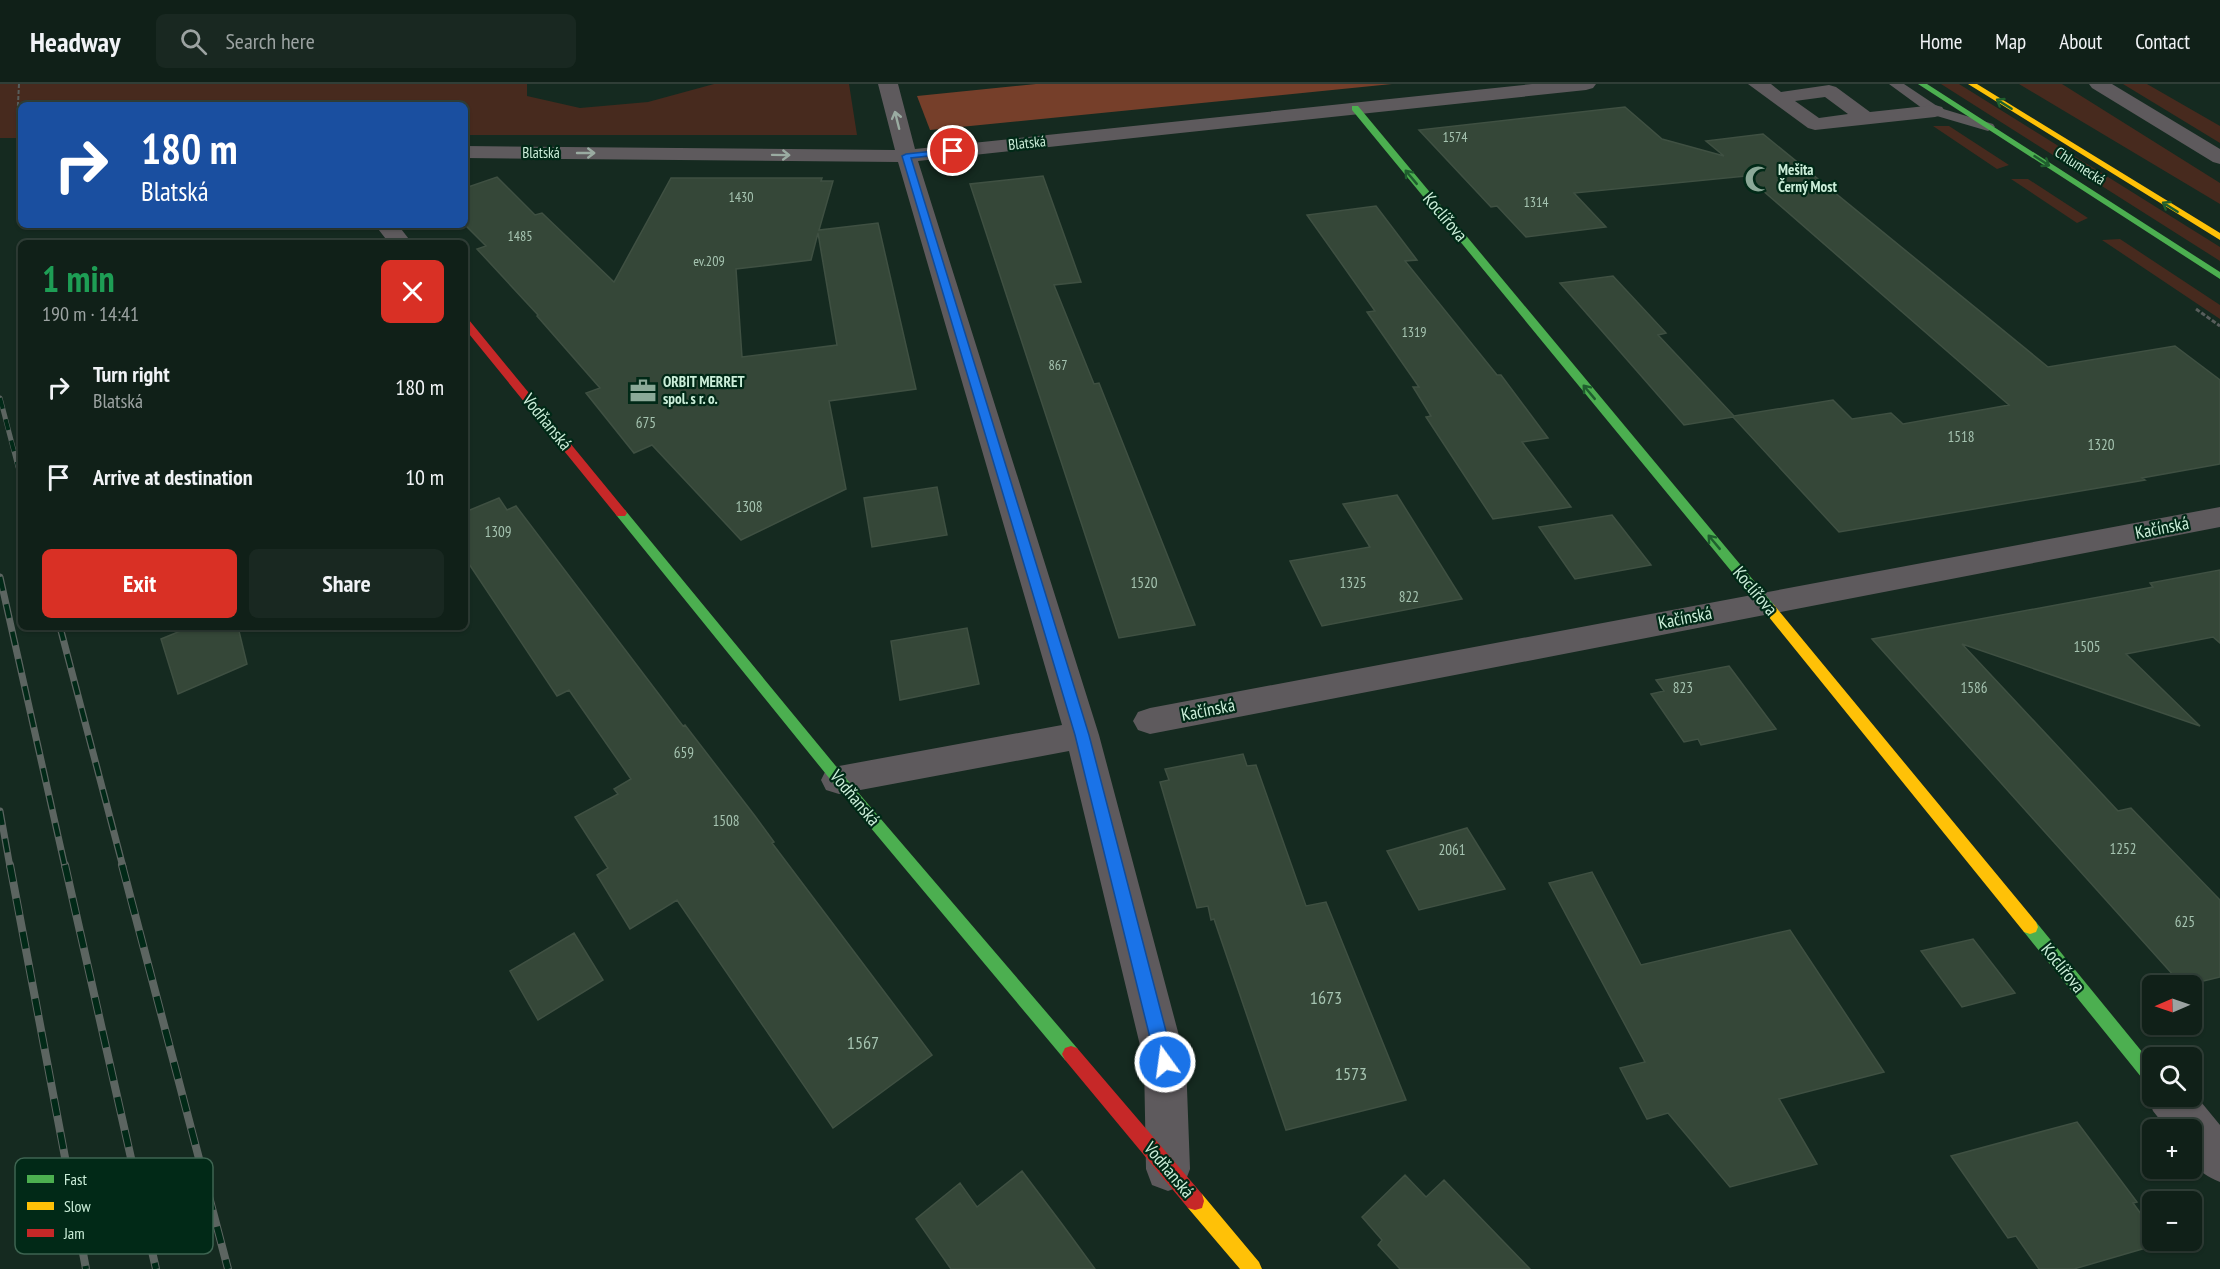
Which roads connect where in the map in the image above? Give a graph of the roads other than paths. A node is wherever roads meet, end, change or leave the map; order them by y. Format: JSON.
{"nodes":[{"id":1,"x":888,"y":84,"type":"edge"},
{"id":2,"x":1586,"y":84,"type":"edge"},
{"id":3,"x":1758,"y":84,"type":"edge"},
{"id":4,"x":1894,"y":84,"type":"edge"},
{"id":5,"x":1922,"y":84,"type":"edge"},
{"id":6,"x":1972,"y":84,"type":"edge"},
{"id":7,"x":2099,"y":84,"type":"edge"},
{"id":8,"x":1777,"y":98,"type":"junction"},
{"id":9,"x":1847,"y":104,"type":"junction"},
{"id":10,"x":1354,"y":108,"type":"junction"},
{"id":11,"x":1795,"y":110,"type":"junction"},
{"id":12,"x":1935,"y":111,"type":"junction"},
{"id":13,"x":1867,"y":119,"type":"junction"},
{"id":14,"x":1988,"y":126,"type":"junction"},
{"id":15,"x":468,"y":152,"type":"edge"},
{"id":16,"x":906,"y":156,"type":"junction"},
{"id":17,"x":2220,"y":158,"type":"edge"},
{"id":18,"x":388,"y":228,"type":"edge"},
{"id":19,"x":2220,"y":237,"type":"edge"},
{"id":20,"x":398,"y":240,"type":"edge"},
{"id":21,"x":2220,"y":276,"type":"edge"},
{"id":22,"x":468,"y":326,"type":"edge"},
{"id":23,"x":2220,"y":517,"type":"edge"},
{"id":24,"x":1765,"y":603,"type":"junction"},
{"id":25,"x":1150,"y":721,"type":"dead end"},
{"id":26,"x":1082,"y":735,"type":"junction"},
{"id":27,"x":839,"y":780,"type":"junction"},
{"id":28,"x":2142,"y":1065,"type":"edge"},
{"id":29,"x":2177,"y":1107,"type":"edge"},
{"id":30,"x":2220,"y":1160,"type":"edge"},
{"id":31,"x":1168,"y":1169,"type":"junction"},
{"id":32,"x":1252,"y":1269,"type":"edge"}],
"edges":[{"from":16,"to":1,"type":"street","one_way":true},
{"from":2,"to":10,"type":"street","name":"Blatská"},
{"from":3,"to":8,"type":"street"},
{"from":4,"to":12,"type":"lane"},
{"from":5,"to":14,"type":"street","name":"Chlumecká"},
{"from":19,"to":6,"type":"street","name":"Chlumecká","one_way":true},
{"from":7,"to":17,"type":"street"},
{"from":8,"to":9,"type":"street"},
{"from":8,"to":11,"type":"street"},
{"from":9,"to":11,"type":"street"},
{"from":9,"to":13,"type":"street"},
{"from":10,"to":16,"type":"street","name":"Blatská"},
{"from":24,"to":10,"type":"street","name":"Koclířova","one_way":true},
{"from":11,"to":13,"type":"street"},
{"from":12,"to":13,"type":"street"},
{"from":12,"to":14,"type":"lane"},
{"from":14,"to":21,"type":"street","name":"Chlumecká","one_way":true},
{"from":15,"to":16,"type":"street","name":"Blatská","one_way":true},
{"from":16,"to":26,"type":"street"},
{"from":18,"to":20,"type":"street"},
{"from":22,"to":27,"type":"street","name":"Vodňanská"},
{"from":23,"to":24,"type":"street","name":"Kačínská"},
{"from":24,"to":25,"type":"street","name":"Kačínská"},
{"from":24,"to":28,"type":"street","name":"Koclířova"},
{"from":26,"to":27,"type":"street"},
{"from":26,"to":31,"type":"street"},
{"from":27,"to":31,"type":"street","name":"Vodňanská"},
{"from":29,"to":30,"type":"street"},
{"from":31,"to":32,"type":"street","name":"Vodňanská"}]}
